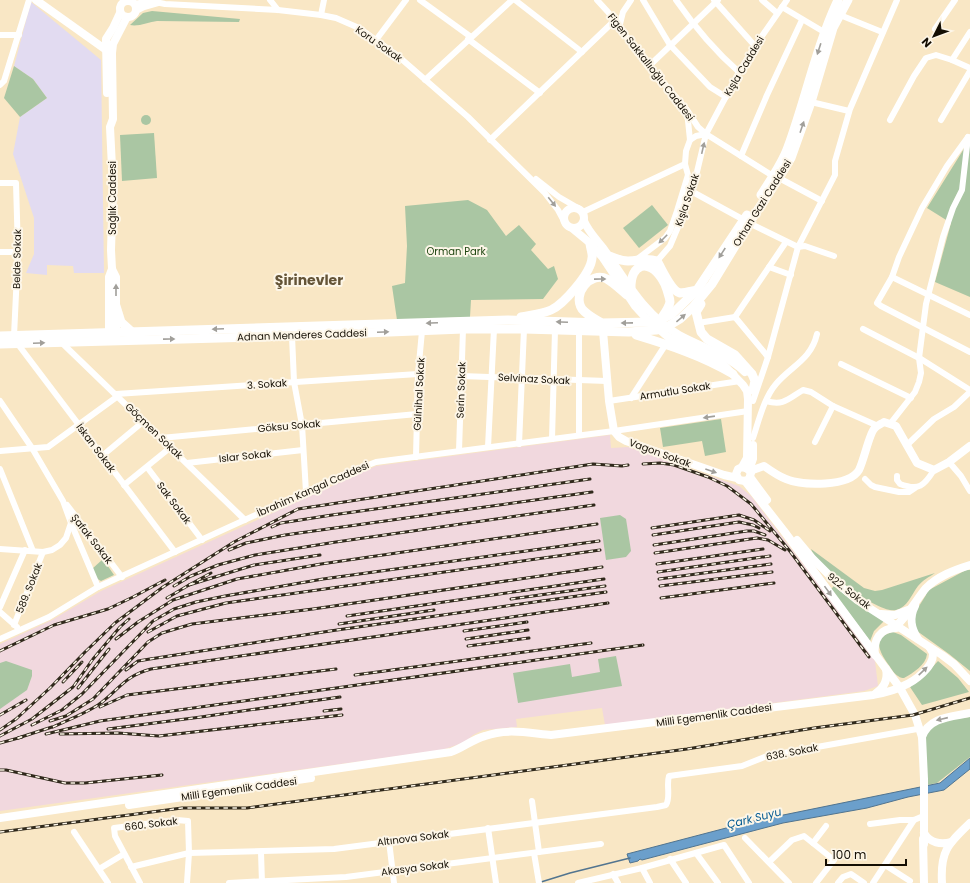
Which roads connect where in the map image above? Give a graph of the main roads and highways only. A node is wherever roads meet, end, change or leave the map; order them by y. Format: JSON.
{"nodes":[{"id":1,"x":36,"y":0,"type":"edge"},
{"id":2,"x":838,"y":0,"type":"edge"},
{"id":3,"x":848,"y":0,"type":"edge"},
{"id":4,"x":127,"y":5,"type":"edge"},
{"id":5,"x":109,"y":51,"type":"junction"},
{"id":6,"x":776,"y":177,"type":"junction"},
{"id":7,"x":582,"y":214,"type":"junction"},
{"id":8,"x":747,"y":222,"type":"junction"},
{"id":9,"x":573,"y":229,"type":"junction"},
{"id":10,"x":590,"y":243,"type":"junction"},
{"id":11,"x":609,"y":256,"type":"junction"},
{"id":12,"x":112,"y":269,"type":"junction"},
{"id":13,"x":712,"y":284,"type":"junction"},
{"id":14,"x":697,"y":290,"type":"junction"},
{"id":15,"x":629,"y":292,"type":"junction"},
{"id":16,"x":116,"y":306,"type":"junction"},
{"id":17,"x":109,"y":315,"type":"junction"},
{"id":18,"x":508,"y":320,"type":"junction"},
{"id":19,"x":660,"y":320,"type":"junction"},
{"id":20,"x":602,"y":327,"type":"junction"},
{"id":21,"x":132,"y":332,"type":"junction"},
{"id":22,"x":629,"y":332,"type":"junction"},
{"id":23,"x":91,"y":333,"type":"junction"},
{"id":24,"x":0,"y":336,"type":"edge"},
{"id":25,"x":112,"y":336,"type":"junction"},
{"id":26,"x":16,"y":339,"type":"junction"},
{"id":27,"x":0,"y":344,"type":"edge"},
{"id":28,"x":722,"y":358,"type":"junction"},
{"id":29,"x":733,"y":374,"type":"junction"},
{"id":30,"x":753,"y":390,"type":"junction"},
{"id":31,"x":970,"y":446,"type":"edge"},
{"id":32,"x":753,"y":459,"type":"junction"},
{"id":33,"x":764,"y":466,"type":"junction"},
{"id":34,"x":747,"y":473,"type":"junction"},
{"id":35,"x":737,"y":478,"type":"junction"},
{"id":36,"x":970,"y":565,"type":"edge"},
{"id":37,"x":922,"y":593,"type":"junction"},
{"id":38,"x":910,"y":608,"type":"junction"},
{"id":39,"x":875,"y":612,"type":"junction"},
{"id":40,"x":894,"y":627,"type":"junction"},
{"id":41,"x":919,"y":640,"type":"junction"},
{"id":42,"x":930,"y":648,"type":"junction"},
{"id":43,"x":875,"y":655,"type":"junction"},
{"id":44,"x":886,"y":668,"type":"junction"},
{"id":45,"x":970,"y":681,"type":"edge"},
{"id":46,"x":900,"y":688,"type":"junction"},
{"id":47,"x":873,"y":695,"type":"junction"},
{"id":48,"x":970,"y":713,"type":"edge"},
{"id":49,"x":922,"y":737,"type":"junction"},
{"id":50,"x":473,"y":742,"type":"junction"},
{"id":51,"x":922,"y":779,"type":"junction"},
{"id":52,"x":922,"y":805,"type":"junction"},
{"id":53,"x":0,"y":818,"type":"edge"},
{"id":54,"x":0,"y":822,"type":"edge"},
{"id":55,"x":970,"y":823,"type":"edge"},
{"id":56,"x":924,"y":834,"type":"junction"},
{"id":57,"x":951,"y":842,"type":"junction"},
{"id":58,"x":924,"y":844,"type":"junction"},
{"id":59,"x":924,"y":883,"type":"edge"},
{"id":60,"x":942,"y":883,"type":"edge"}],
"edges":[{"from":1,"to":5,"type":"main road"},
{"from":2,"to":6,"type":"main road","name":"Orhan Gazi Caddesi","one_way":true},
{"from":6,"to":3,"type":"main road","name":"Orhan Gazi Caddesi","one_way":true},
{"from":4,"to":5,"type":"main road","name":"Sağlık Caddesi"},
{"from":5,"to":12,"type":"main road","name":"Sağlık Caddesi"},
{"from":6,"to":8,"type":"main road","name":"Orhan Gazi Caddesi"},
{"from":7,"to":9,"type":"main road"},
{"from":7,"to":9,"type":"main road"},
{"from":7,"to":11,"type":"main road"},
{"from":8,"to":13,"type":"main road","name":"Orhan Gazi Caddesi"},
{"from":8,"to":14,"type":"main road","name":"Orhan Gazi Caddesi","one_way":true},
{"from":9,"to":10,"type":"main road"},
{"from":10,"to":15,"type":"main road"},
{"from":10,"to":18,"type":"main road"},
{"from":11,"to":14,"type":"main road"},
{"from":11,"to":15,"type":"main road"},
{"from":16,"to":12,"type":"main road","name":"Sağlık Caddesi","one_way":true},
{"from":12,"to":17,"type":"main road","name":"Sağlık Caddesi"},
{"from":22,"to":13,"type":"main road","name":"Orhan Gazi Caddesi","one_way":true},
{"from":13,"to":30,"type":"main road"},
{"from":14,"to":19,"type":"main road","name":"Orhan Gazi Caddesi"},
{"from":15,"to":19,"type":"main road"},
{"from":20,"to":15,"type":"main road","one_way":true},
{"from":15,"to":28,"type":"main road"},
{"from":16,"to":21,"type":"main road"},
{"from":16,"to":25,"type":"main road","name":"Sağlık Caddesi"},
{"from":17,"to":23,"type":"main road"},
{"from":17,"to":25,"type":"main road","name":"Sağlık Caddesi"},
{"from":20,"to":18,"type":"main road","name":"Adnan Menderes Caddesi","one_way":true},
{"from":18,"to":21,"type":"main road","name":"Adnan Menderes Caddesi","one_way":true},
{"from":19,"to":20,"type":"main road","name":"Orhan Gazi Caddesi","one_way":true},
{"from":20,"to":22,"type":"main road","name":"Orhan Gazi Caddesi"},
{"from":25,"to":20,"type":"main road","name":"Adnan Menderes Caddesi","one_way":true},
{"from":20,"to":35,"type":"main road","name":"Vagon Sokak","one_way":true},
{"from":21,"to":25,"type":"main road","name":"Adnan Menderes Caddesi"},
{"from":22,"to":29,"type":"main road"},
{"from":23,"to":25,"type":"main road","name":"Adnan Menderes Caddesi"},
{"from":23,"to":26,"type":"main road","name":"Adnan Menderes Caddesi"},
{"from":24,"to":26,"type":"main road","name":"Adnan Menderes Caddesi"},
{"from":26,"to":25,"type":"main road","name":"Adnan Menderes Caddesi","one_way":true},
{"from":26,"to":27,"type":"main road","name":"Adnan Menderes Caddesi"},
{"from":28,"to":29,"type":"main road"},
{"from":28,"to":30,"type":"main road"},
{"from":29,"to":34,"type":"main road"},
{"from":30,"to":32,"type":"main road"},
{"from":31,"to":33,"type":"main road"},
{"from":32,"to":33,"type":"main road"},
{"from":32,"to":34,"type":"main road"},
{"from":33,"to":34,"type":"main road"},
{"from":34,"to":35,"type":"main road","name":"Vagon Sokak"},
{"from":34,"to":35,"type":"main road"},
{"from":34,"to":39,"type":"main road","name":"922. Sokak"},
{"from":34,"to":43,"type":"main road","name":"922. Sokak","one_way":true},
{"from":36,"to":37,"type":"main road"},
{"from":37,"to":38,"type":"main road"},
{"from":37,"to":41,"type":"main road"},
{"from":38,"to":39,"type":"main road"},
{"from":38,"to":40,"type":"main road"},
{"from":39,"to":40,"type":"main road","name":"922. Sokak"},
{"from":40,"to":41,"type":"main road","name":"922. Sokak"},
{"from":40,"to":43,"type":"main road"},
{"from":41,"to":42,"type":"main road","name":"922. Sokak"},
{"from":42,"to":45,"type":"main road","name":"922. Sokak"},
{"from":46,"to":42,"type":"main road","name":"Milli Egemenlik Caddesi","one_way":true},
{"from":43,"to":44,"type":"main road","name":"922. Sokak"},
{"from":44,"to":46,"type":"main road","name":"922. Sokak"},
{"from":44,"to":47,"type":"main road"},
{"from":46,"to":47,"type":"main road","name":"Milli Egemenlik Caddesi"},
{"from":46,"to":49,"type":"main road","name":"922. Sokak"},
{"from":46,"to":51,"type":"main road","name":"922. Sokak"},
{"from":47,"to":50,"type":"main road","name":"Milli Egemenlik Caddesi"},
{"from":48,"to":49,"type":"main road","one_way":true},
{"from":49,"to":51,"type":"main road","name":"922. Sokak"},
{"from":50,"to":53,"type":"main road","name":"Milli Egemenlik Caddesi"},
{"from":50,"to":54,"type":"main road","name":"Milli Egemenlik Caddesi"},
{"from":51,"to":52,"type":"main road","name":"922. Sokak"},
{"from":52,"to":56,"type":"main road","name":"922. Sokak"},
{"from":52,"to":58,"type":"main road","name":"922. Sokak"},
{"from":55,"to":57,"type":"main road"},
{"from":56,"to":57,"type":"main road"},
{"from":56,"to":58,"type":"main road","name":"922. Sokak"},
{"from":57,"to":60,"type":"main road"},
{"from":58,"to":59,"type":"main road","name":"922. Sokak"}]}
